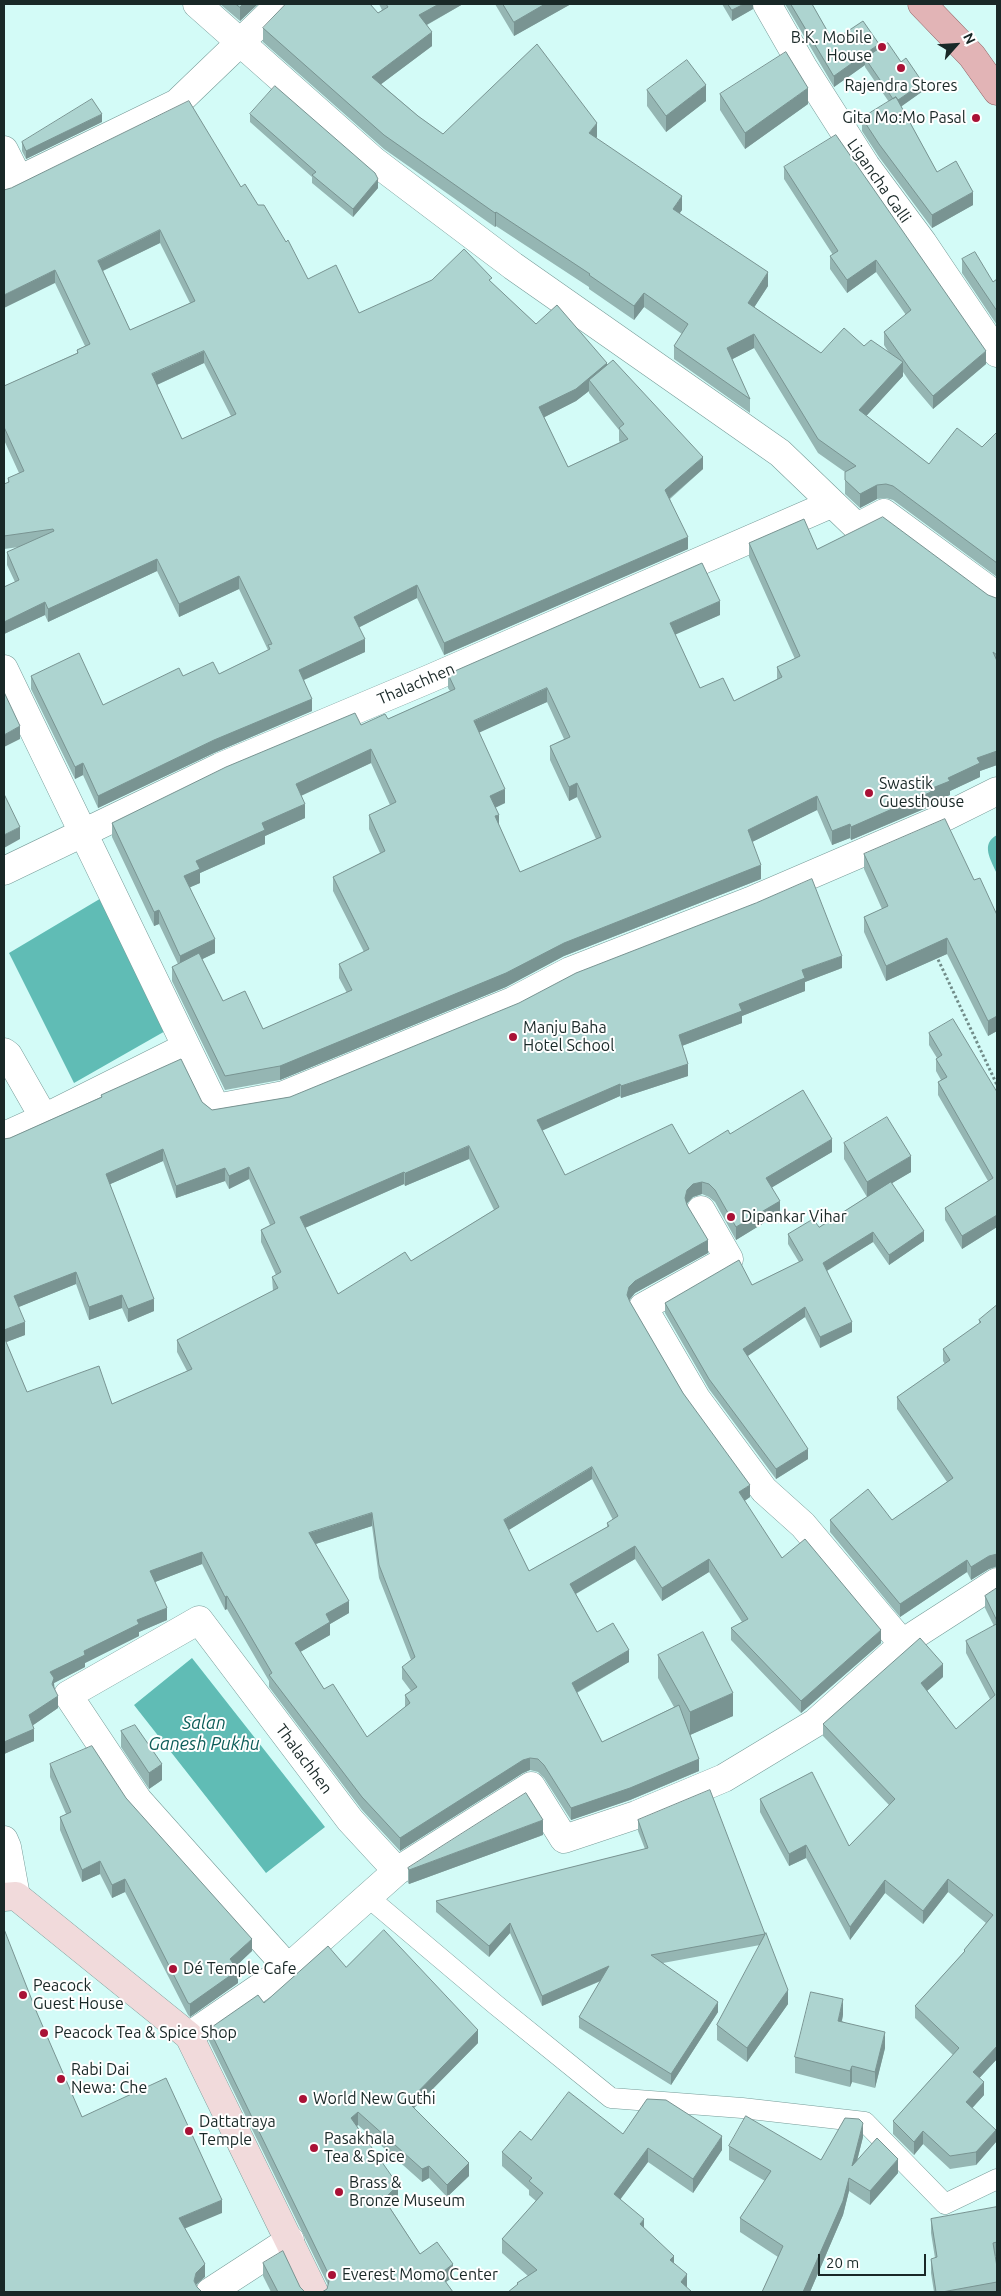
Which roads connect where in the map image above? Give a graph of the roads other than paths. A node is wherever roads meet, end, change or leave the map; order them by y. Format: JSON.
{"nodes":[{"id":1,"x":197,"y":4,"type":"edge"},
{"id":2,"x":280,"y":4,"type":"edge"},
{"id":3,"x":767,"y":4,"type":"edge"},
{"id":4,"x":922,"y":4,"type":"edge"},
{"id":5,"x":238,"y":43,"type":"junction"},
{"id":6,"x":997,"y":91,"type":"edge"},
{"id":7,"x":4,"y":150,"type":"edge"},
{"id":8,"x":11,"y":184,"type":"edge"},
{"id":9,"x":997,"y":353,"type":"edge"},
{"id":10,"x":831,"y":504,"type":"junction"},
{"id":11,"x":997,"y":596,"type":"edge"},
{"id":12,"x":4,"y":669,"type":"edge"},
{"id":13,"x":997,"y":791,"type":"edge"},
{"id":14,"x":84,"y":831,"type":"junction"},
{"id":15,"x":4,"y":871,"type":"edge"},
{"id":16,"x":186,"y":1048,"type":"junction"},
{"id":17,"x":5,"y":1052,"type":"edge"},
{"id":18,"x":44,"y":1118,"type":"junction"},
{"id":19,"x":4,"y":1136,"type":"edge"},
{"id":20,"x":701,"y":1210,"type":"dead end"},
{"id":21,"x":997,"y":1582,"type":"edge"},
{"id":22,"x":904,"y":1644,"type":"junction"},
{"id":23,"x":4,"y":1840,"type":"edge"},
{"id":24,"x":397,"y":1871,"type":"junction"},
{"id":25,"x":10,"y":1897,"type":"edge"},
{"id":26,"x":368,"y":1897,"type":"junction"},
{"id":27,"x":288,"y":1968,"type":"junction"},
{"id":28,"x":189,"y":2036,"type":"junction"},
{"id":29,"x":997,"y":2179,"type":"edge"},
{"id":30,"x":290,"y":2240,"type":"junction"},
{"id":31,"x":210,"y":2292,"type":"edge"},
{"id":32,"x":314,"y":2292,"type":"edge"}],
"edges":[{"from":1,"to":5,"type":"street"},
{"from":2,"to":5,"type":"street"},
{"from":3,"to":9,"type":"street","name":"Ligancha Galli"},
{"from":4,"to":6,"type":"main road"},
{"from":5,"to":8,"type":"street"},
{"from":5,"to":10,"type":"street"},
{"from":7,"to":8,"type":"street"},
{"from":10,"to":11,"type":"street"},
{"from":10,"to":14,"type":"street","name":"Thalachhen"},
{"from":12,"to":14,"type":"street"},
{"from":13,"to":16,"type":"street"},
{"from":14,"to":15,"type":"street","name":"Thalachhen"},
{"from":14,"to":16,"type":"street"},
{"from":16,"to":18,"type":"street"},
{"from":17,"to":18,"type":"street"},
{"from":18,"to":19,"type":"street"},
{"from":20,"to":22,"type":"street"},
{"from":21,"to":22,"type":"street"},
{"from":22,"to":24,"type":"street"},
{"from":23,"to":25,"type":"street"},
{"from":24,"to":26,"type":"street"},
{"from":24,"to":27,"type":"street","name":"Thalachhen"},
{"from":25,"to":28,"type":"main road"},
{"from":26,"to":27,"type":"street"},
{"from":26,"to":29,"type":"lane"},
{"from":27,"to":28,"type":"street"},
{"from":28,"to":30,"type":"main road"},
{"from":30,"to":31,"type":"street"},
{"from":30,"to":32,"type":"main road"}]}
